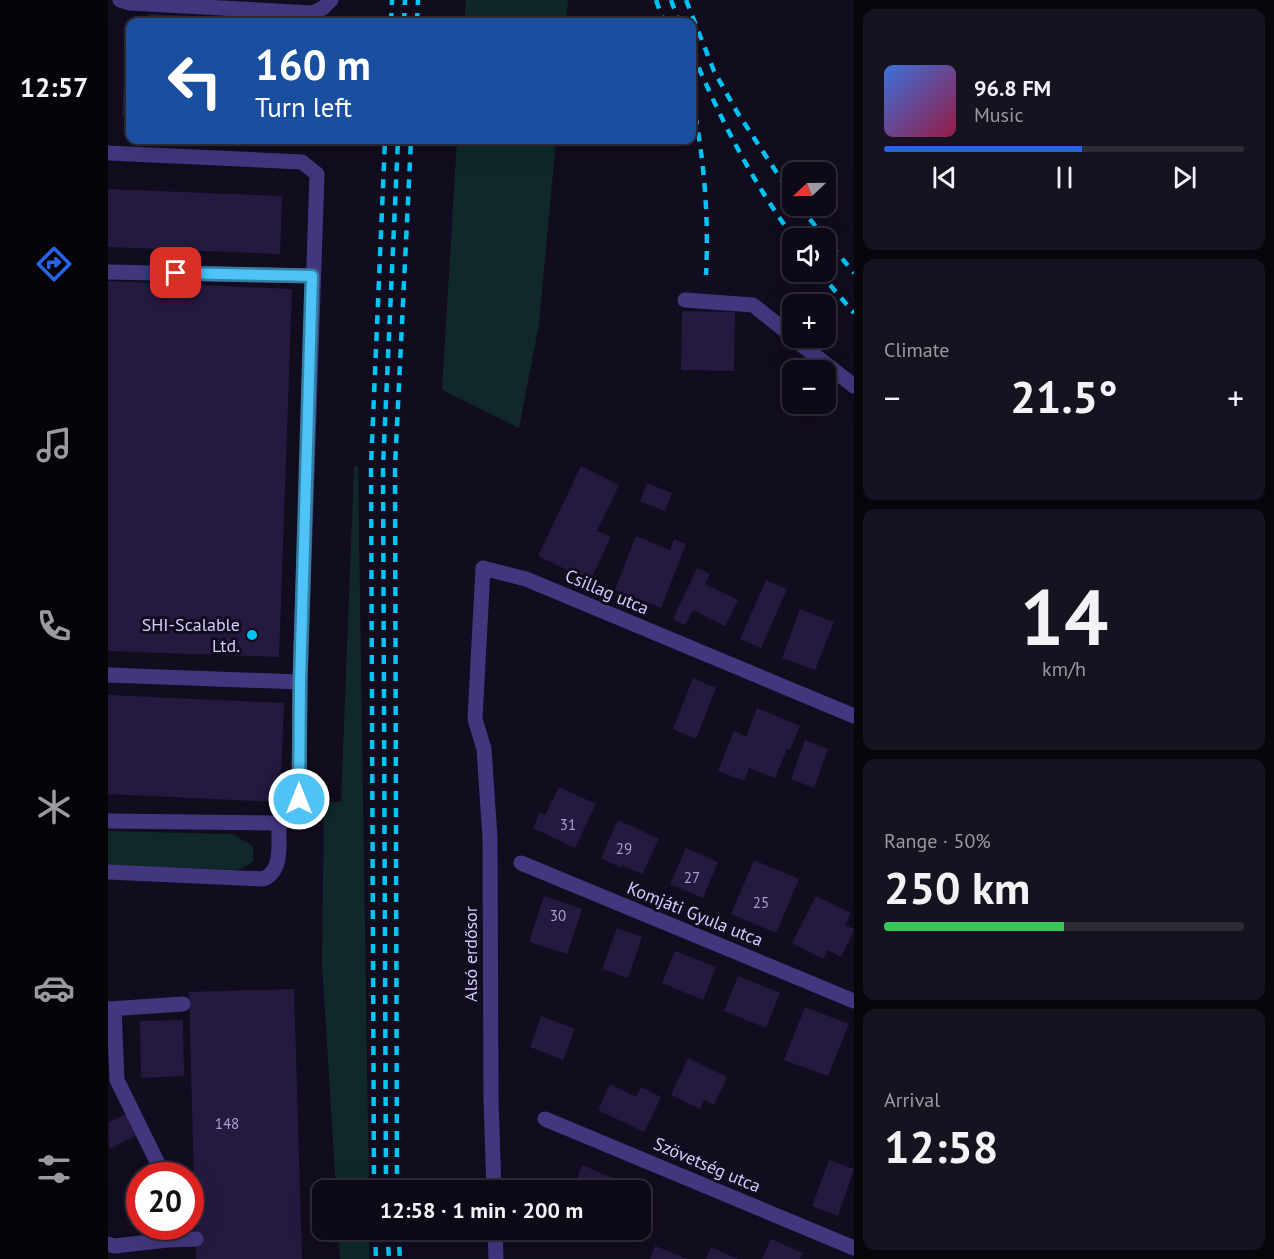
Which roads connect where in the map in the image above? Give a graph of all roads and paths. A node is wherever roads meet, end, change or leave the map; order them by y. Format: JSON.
{"nodes":[{"id":1,"x":120,"y":0,"type":"edge"},
{"id":2,"x":331,"y":0,"type":"edge"},
{"id":3,"x":108,"y":153,"type":"edge"},
{"id":4,"x":108,"y":272,"type":"edge"},
{"id":5,"x":312,"y":276,"type":"junction"},
{"id":6,"x":685,"y":300,"type":"dead end"},
{"id":7,"x":782,"y":328,"type":"edge"},
{"id":8,"x":807,"y":348,"type":"edge"},
{"id":9,"x":854,"y":386,"type":"edge"},
{"id":10,"x":108,"y":675,"type":"edge"},
{"id":11,"x":300,"y":682,"type":"junction"},
{"id":12,"x":854,"y":716,"type":"edge"},
{"id":13,"x":475,"y":719,"type":"joint"},
{"id":14,"x":108,"y":820,"type":"edge"},
{"id":15,"x":279,"y":823,"type":"junction"},
{"id":16,"x":520,"y":863,"type":"dead end"},
{"id":17,"x":108,"y":872,"type":"edge"},
{"id":18,"x":854,"y":1001,"type":"edge"},
{"id":19,"x":183,"y":1004,"type":"dead end"},
{"id":20,"x":111,"y":1009,"type":"edge"},
{"id":21,"x":545,"y":1119,"type":"dead end"},
{"id":22,"x":157,"y":1162,"type":"edge"},
{"id":23,"x":494,"y":1180,"type":"edge"},
{"id":24,"x":141,"y":1240,"type":"edge"},
{"id":25,"x":495,"y":1240,"type":"edge"},
{"id":26,"x":108,"y":1245,"type":"edge"},
{"id":27,"x":854,"y":1248,"type":"edge"},
{"id":28,"x":496,"y":1259,"type":"edge"}],
"edges":[{"from":1,"to":2,"type":"street"},
{"from":3,"to":5,"type":"street"},
{"from":4,"to":5,"type":"street"},
{"from":5,"to":11,"type":"street"},
{"from":6,"to":7,"type":"street"},
{"from":8,"to":9,"type":"street"},
{"from":10,"to":11,"type":"street"},
{"from":11,"to":15,"type":"street"},
{"from":12,"to":13,"type":"street","name":"Csillag utca"},
{"from":13,"to":23,"type":"street","name":"Alsó erdősor"},
{"from":14,"to":15,"type":"street"},
{"from":15,"to":17,"type":"street"},
{"from":16,"to":18,"type":"street","name":"Komjáti Gyula utca"},
{"from":19,"to":20,"type":"street"},
{"from":20,"to":22,"type":"street"},
{"from":21,"to":27,"type":"street","name":"Szövetség utca"},
{"from":24,"to":26,"type":"street"},
{"from":25,"to":28,"type":"street"}]}
